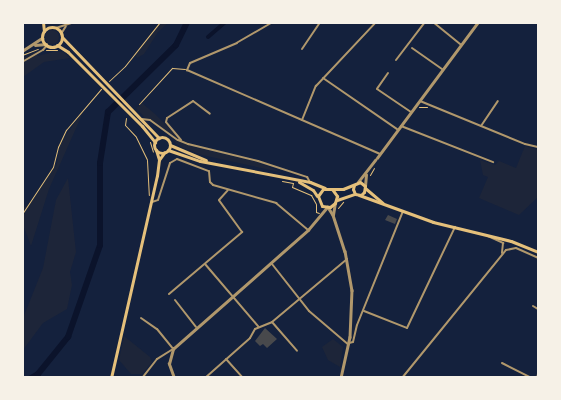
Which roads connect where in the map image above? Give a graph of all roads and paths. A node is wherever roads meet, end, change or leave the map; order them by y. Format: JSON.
{"nodes":[{"id":1,"x":43,"y":22,"type":"edge"},
{"id":2,"x":48,"y":22,"type":"edge"},
{"id":3,"x":75,"y":22,"type":"edge"},
{"id":4,"x":160,"y":22,"type":"edge"},
{"id":5,"x":271,"y":22,"type":"edge"},
{"id":6,"x":320,"y":22,"type":"edge"},
{"id":7,"x":376,"y":22,"type":"edge"},
{"id":8,"x":425,"y":22,"type":"edge"},
{"id":9,"x":433,"y":22,"type":"edge"},
{"id":10,"x":478,"y":22,"type":"edge"},
{"id":11,"x":66,"y":26,"type":"junction"},
{"id":12,"x":54,"y":27,"type":"junction"},
{"id":13,"x":44,"y":32,"type":"junction"},
{"id":14,"x":62,"y":35,"type":"junction"},
{"id":15,"x":42,"y":38,"type":"junction"},
{"id":16,"x":33,"y":45,"type":"junction"},
{"id":17,"x":46,"y":45,"type":"junction"},
{"id":18,"x":57,"y":45,"type":"junction"},
{"id":19,"x":461,"y":45,"type":"junction"},
{"id":20,"x":412,"y":48,"type":"dead end"},
{"id":21,"x":302,"y":49,"type":"dead end"},
{"id":22,"x":43,"y":50,"type":"junction"},
{"id":23,"x":62,"y":51,"type":"dead end"},
{"id":24,"x":22,"y":53,"type":"edge"},
{"id":25,"x":396,"y":60,"type":"dead end"},
{"id":26,"x":22,"y":62,"type":"edge"},
{"id":27,"x":186,"y":69,"type":"junction"},
{"id":28,"x":442,"y":69,"type":"junction"},
{"id":29,"x":388,"y":73,"type":"dead end"},
{"id":30,"x":323,"y":78,"type":"junction"},
{"id":31,"x":419,"y":101,"type":"junction"},
{"id":32,"x":498,"y":101,"type":"dead end"},
{"id":33,"x":139,"y":104,"type":"dead end"},
{"id":34,"x":428,"y":105,"type":"junction"},
{"id":35,"x":417,"y":108,"type":"dead end"},
{"id":36,"x":411,"y":112,"type":"junction"},
{"id":37,"x":210,"y":114,"type":"dead end"},
{"id":38,"x":126,"y":118,"type":"dead end"},
{"id":39,"x":142,"y":118,"type":"junction"},
{"id":40,"x":302,"y":120,"type":"junction"},
{"id":41,"x":400,"y":126,"type":"junction"},
{"id":42,"x":481,"y":126,"type":"junction"},
{"id":43,"x":398,"y":129,"type":"junction"},
{"id":44,"x":148,"y":137,"type":"dead end"},
{"id":45,"x":159,"y":138,"type":"junction"},
{"id":46,"x":181,"y":140,"type":"junction"},
{"id":47,"x":154,"y":142,"type":"junction"},
{"id":48,"x":170,"y":145,"type":"junction"},
{"id":49,"x":538,"y":147,"type":"edge"},
{"id":50,"x":156,"y":150,"type":"junction"},
{"id":51,"x":168,"y":150,"type":"junction"},
{"id":52,"x":164,"y":153,"type":"junction"},
{"id":53,"x":380,"y":154,"type":"junction"},
{"id":54,"x":154,"y":156,"type":"dead end"},
{"id":55,"x":159,"y":160,"type":"junction"},
{"id":56,"x":211,"y":162,"type":"junction"},
{"id":57,"x":493,"y":162,"type":"dead end"},
{"id":58,"x":376,"y":165,"type":"dead end"},
{"id":59,"x":366,"y":174,"type":"junction"},
{"id":60,"x":368,"y":179,"type":"dead end"},
{"id":61,"x":294,"y":182,"type":"junction"},
{"id":62,"x":310,"y":182,"type":"junction"},
{"id":63,"x":358,"y":182,"type":"junction"},
{"id":64,"x":354,"y":185,"type":"junction"},
{"id":65,"x":365,"y":187,"type":"junction"},
{"id":66,"x":325,"y":188,"type":"junction"},
{"id":67,"x":332,"y":189,"type":"junction"},
{"id":68,"x":228,"y":190,"type":"junction"},
{"id":69,"x":357,"y":194,"type":"junction"},
{"id":70,"x":318,"y":199,"type":"junction"},
{"id":71,"x":151,"y":201,"type":"junction"},
{"id":72,"x":346,"y":201,"type":"dead end"},
{"id":73,"x":336,"y":202,"type":"junction"},
{"id":74,"x":320,"y":204,"type":"junction"},
{"id":75,"x":383,"y":204,"type":"junction"},
{"id":76,"x":328,"y":207,"type":"junction"},
{"id":77,"x":336,"y":210,"type":"dead end"},
{"id":78,"x":316,"y":212,"type":"dead end"},
{"id":79,"x":403,"y":212,"type":"junction"},
{"id":80,"x":320,"y":213,"type":"junction"},
{"id":81,"x":22,"y":214,"type":"edge"},
{"id":82,"x":333,"y":215,"type":"junction"},
{"id":83,"x":455,"y":227,"type":"junction"},
{"id":84,"x":308,"y":230,"type":"junction"},
{"id":85,"x":485,"y":234,"type":"junction"},
{"id":86,"x":538,"y":252,"type":"edge"},
{"id":87,"x":501,"y":255,"type":"junction"},
{"id":88,"x":347,"y":258,"type":"junction"},
{"id":89,"x":538,"y":258,"type":"edge"},
{"id":90,"x":271,"y":263,"type":"junction"},
{"id":91,"x":205,"y":264,"type":"junction"},
{"id":92,"x":169,"y":294,"type":"dead end"},
{"id":93,"x":232,"y":295,"type":"junction"},
{"id":94,"x":300,"y":299,"type":"junction"},
{"id":95,"x":174,"y":300,"type":"dead end"},
{"id":96,"x":533,"y":306,"type":"dead end"},
{"id":97,"x":538,"y":310,"type":"edge"},
{"id":98,"x":364,"y":311,"type":"junction"},
{"id":99,"x":141,"y":318,"type":"dead end"},
{"id":100,"x":272,"y":322,"type":"junction"},
{"id":101,"x":258,"y":326,"type":"junction"},
{"id":102,"x":196,"y":327,"type":"junction"},
{"id":103,"x":349,"y":344,"type":"junction"},
{"id":104,"x":173,"y":349,"type":"junction"},
{"id":105,"x":297,"y":350,"type":"dead end"},
{"id":106,"x":226,"y":359,"type":"junction"},
{"id":107,"x":502,"y":363,"type":"dead end"},
{"id":108,"x":538,"y":374,"type":"edge"},
{"id":109,"x":402,"y":377,"type":"edge"},
{"id":110,"x":111,"y":378,"type":"edge"},
{"id":111,"x":142,"y":378,"type":"edge"},
{"id":112,"x":174,"y":378,"type":"edge"},
{"id":113,"x":204,"y":378,"type":"edge"},
{"id":114,"x":242,"y":378,"type":"edge"},
{"id":115,"x":340,"y":378,"type":"edge"},
{"id":116,"x":531,"y":378,"type":"edge"},
{"id":117,"x":537,"y":378,"type":"edge"}],
"edges":[{"from":1,"to":13,"type":"main road"},
{"from":2,"to":12,"type":"main road"},
{"from":3,"to":11,"type":"street"},
{"from":4,"to":81,"type":"path"},
{"from":5,"to":27,"type":"street"},
{"from":6,"to":21,"type":"street"},
{"from":7,"to":30,"type":"street"},
{"from":8,"to":25,"type":"street"},
{"from":9,"to":19,"type":"street"},
{"from":10,"to":19,"type":"street"},
{"from":11,"to":12,"type":"street"},
{"from":11,"to":14,"type":"street"},
{"from":12,"to":13,"type":"main road"},
{"from":12,"to":14,"type":"main road"},
{"from":13,"to":15,"type":"main road"},
{"from":14,"to":18,"type":"main road"},
{"from":14,"to":39,"type":"main road"},
{"from":15,"to":16,"type":"street"},
{"from":15,"to":17,"type":"main road"},
{"from":16,"to":17,"type":"street"},
{"from":16,"to":24,"type":"street"},
{"from":17,"to":18,"type":"main road"},
{"from":17,"to":22,"type":"street"},
{"from":18,"to":47,"type":"main road"},
{"from":19,"to":28,"type":"street"},
{"from":20,"to":28,"type":"street"},
{"from":22,"to":23,"type":"path"},
{"from":22,"to":24,"type":"path"},
{"from":22,"to":26,"type":"street"},
{"from":27,"to":33,"type":"path"},
{"from":27,"to":40,"type":"street"},
{"from":28,"to":31,"type":"street"},
{"from":29,"to":36,"type":"street"},
{"from":30,"to":40,"type":"street"},
{"from":30,"to":43,"type":"street"},
{"from":31,"to":34,"type":"street"},
{"from":31,"to":36,"type":"street"},
{"from":32,"to":42,"type":"street"},
{"from":34,"to":35,"type":"path"},
{"from":34,"to":42,"type":"street"},
{"from":36,"to":41,"type":"street"},
{"from":37,"to":46,"type":"street"},
{"from":38,"to":71,"type":"path"},
{"from":39,"to":45,"type":"main road"},
{"from":39,"to":46,"type":"street"},
{"from":40,"to":53,"type":"street"},
{"from":41,"to":43,"type":"street"},
{"from":41,"to":57,"type":"street"},
{"from":42,"to":49,"type":"street"},
{"from":43,"to":53,"type":"street"},
{"from":44,"to":54,"type":"path"},
{"from":45,"to":47,"type":"main road"},
{"from":45,"to":48,"type":"main road"},
{"from":46,"to":62,"type":"street"},
{"from":47,"to":50,"type":"main road"},
{"from":48,"to":51,"type":"main road"},
{"from":48,"to":56,"type":"main road"},
{"from":50,"to":52,"type":"main road"},
{"from":50,"to":55,"type":"main road"},
{"from":51,"to":52,"type":"main road"},
{"from":51,"to":56,"type":"main road"},
{"from":52,"to":55,"type":"main road"},
{"from":53,"to":59,"type":"street"},
{"from":55,"to":71,"type":"main road"},
{"from":56,"to":61,"type":"main road"},
{"from":58,"to":60,"type":"path"},
{"from":59,"to":63,"type":"street"},
{"from":59,"to":65,"type":"street"},
{"from":61,"to":62,"type":"main road"},
{"from":61,"to":70,"type":"main road"},
{"from":61,"to":78,"type":"path"},
{"from":62,"to":66,"type":"main road"},
{"from":63,"to":64,"type":"main road"},
{"from":63,"to":65,"type":"main road"},
{"from":64,"to":67,"type":"main road"},
{"from":64,"to":69,"type":"main road"},
{"from":65,"to":69,"type":"main road"},
{"from":65,"to":75,"type":"main road"},
{"from":66,"to":67,"type":"main road"},
{"from":66,"to":70,"type":"main road"},
{"from":67,"to":73,"type":"main road"},
{"from":68,"to":71,"type":"street"},
{"from":68,"to":84,"type":"street"},
{"from":68,"to":91,"type":"street"},
{"from":69,"to":73,"type":"main road"},
{"from":69,"to":75,"type":"main road"},
{"from":70,"to":74,"type":"main road"},
{"from":71,"to":110,"type":"main road"},
{"from":72,"to":77,"type":"path"},
{"from":73,"to":76,"type":"main road"},
{"from":73,"to":82,"type":"street"},
{"from":74,"to":76,"type":"main road"},
{"from":74,"to":80,"type":"street"},
{"from":75,"to":79,"type":"main road"},
{"from":76,"to":80,"type":"street"},
{"from":76,"to":82,"type":"street"},
{"from":79,"to":83,"type":"main road"},
{"from":79,"to":98,"type":"street"},
{"from":80,"to":84,"type":"street"},
{"from":82,"to":88,"type":"street"},
{"from":83,"to":85,"type":"main road"},
{"from":83,"to":98,"type":"street"},
{"from":84,"to":90,"type":"street"},
{"from":85,"to":86,"type":"main road"},
{"from":85,"to":87,"type":"street"},
{"from":87,"to":89,"type":"street"},
{"from":87,"to":109,"type":"street"},
{"from":88,"to":94,"type":"street"},
{"from":88,"to":103,"type":"street"},
{"from":90,"to":93,"type":"street"},
{"from":90,"to":94,"type":"street"},
{"from":91,"to":92,"type":"street"},
{"from":91,"to":93,"type":"street"},
{"from":93,"to":101,"type":"street"},
{"from":93,"to":102,"type":"street"},
{"from":94,"to":100,"type":"street"},
{"from":94,"to":103,"type":"street"},
{"from":95,"to":102,"type":"street"},
{"from":96,"to":97,"type":"street"},
{"from":98,"to":103,"type":"street"},
{"from":99,"to":104,"type":"street"},
{"from":100,"to":101,"type":"street"},
{"from":100,"to":105,"type":"street"},
{"from":101,"to":106,"type":"street"},
{"from":102,"to":104,"type":"street"},
{"from":103,"to":115,"type":"street"},
{"from":104,"to":111,"type":"street"},
{"from":104,"to":112,"type":"street"},
{"from":106,"to":113,"type":"street"},
{"from":106,"to":114,"type":"street"},
{"from":107,"to":116,"type":"street"},
{"from":108,"to":117,"type":"street"}]}
